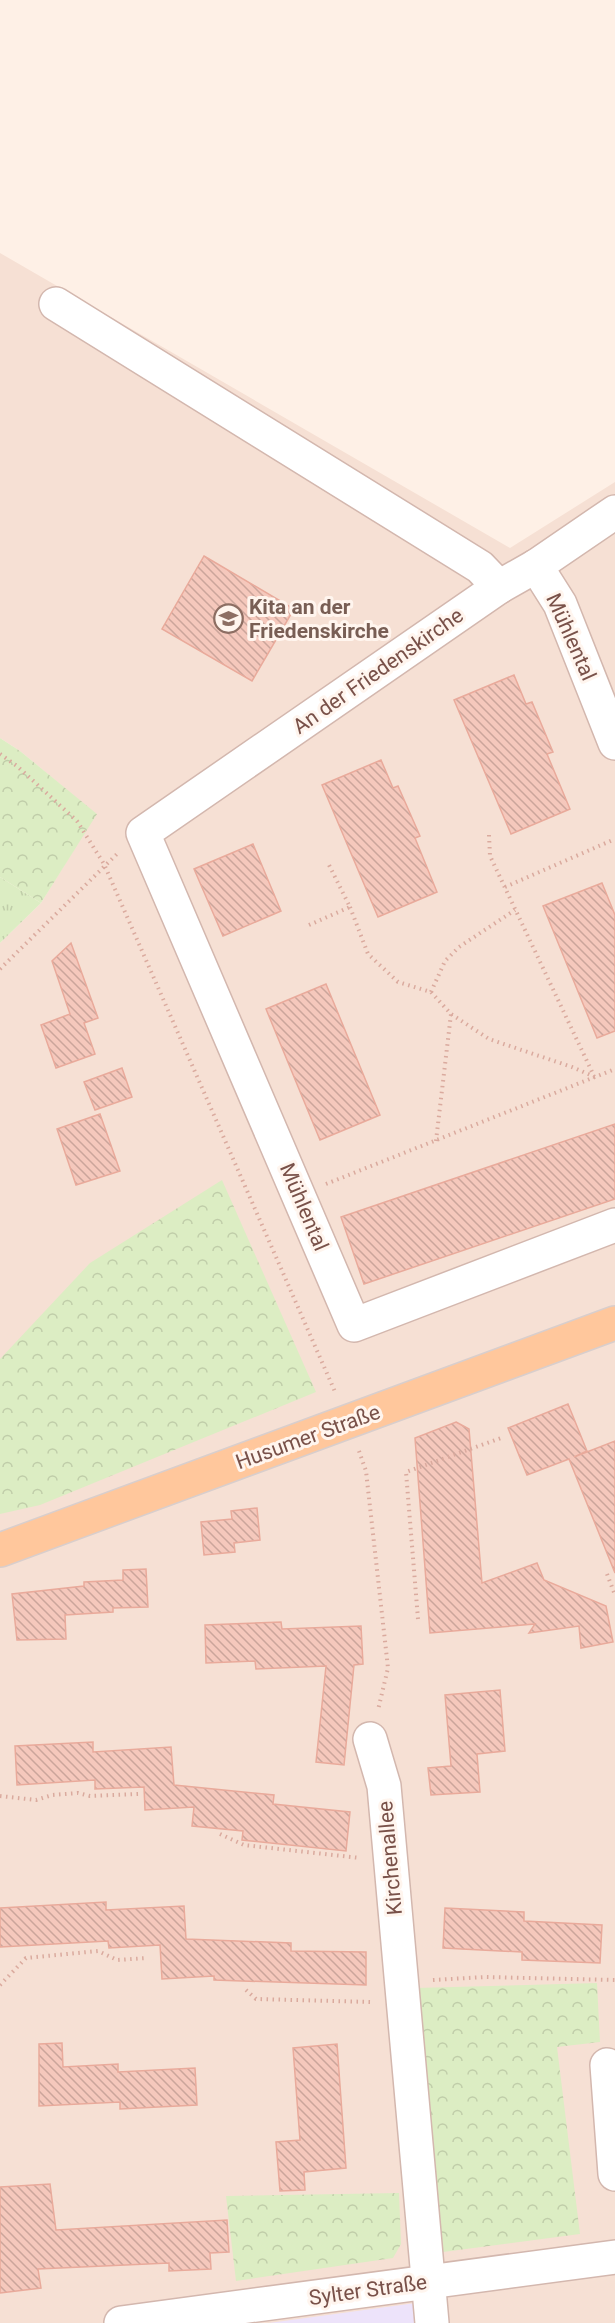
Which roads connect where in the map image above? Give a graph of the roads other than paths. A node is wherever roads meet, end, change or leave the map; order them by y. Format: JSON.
{"nodes":[{"id":1,"x":56,"y":304,"type":"dead end"},
{"id":2,"x":615,"y":512,"type":"edge"},
{"id":3,"x":536,"y":566,"type":"junction"},
{"id":4,"x":500,"y":587,"type":"junction"},
{"id":5,"x":615,"y":743,"type":"edge"},
{"id":6,"x":143,"y":833,"type":"joint"},
{"id":7,"x":615,"y":1225,"type":"edge"},
{"id":8,"x":615,"y":1323,"type":"edge"},
{"id":9,"x":0,"y":1550,"type":"edge"},
{"id":10,"x":370,"y":1739,"type":"road end"},
{"id":11,"x":607,"y":2065,"type":"dead end"},
{"id":12,"x":615,"y":2174,"type":"edge"},
{"id":13,"x":615,"y":2257,"type":"edge"},
{"id":14,"x":428,"y":2282,"type":"junction"},
{"id":15,"x":120,"y":2323,"type":"edge"},
{"id":16,"x":432,"y":2323,"type":"edge"}],
"edges":[{"from":1,"to":4,"type":"street"},
{"from":2,"to":3,"type":"street","name":"An der Friedenskirche"},
{"from":3,"to":4,"type":"street","name":"An der Friedenskirche"},
{"from":3,"to":5,"type":"street","name":"Mühlental"},
{"from":4,"to":6,"type":"street","name":"An der Friedenskirche"},
{"from":6,"to":7,"type":"street","name":"Mühlental"},
{"from":8,"to":9,"type":"main road","name":"Husumer Straße"},
{"from":10,"to":14,"type":"street","name":"Kirchenallee"},
{"from":11,"to":12,"type":"street"},
{"from":13,"to":14,"type":"street","name":"Sylter Straße"},
{"from":14,"to":15,"type":"street","name":"Sylter Straße"},
{"from":14,"to":16,"type":"street","name":"Kirchenallee"}]}
